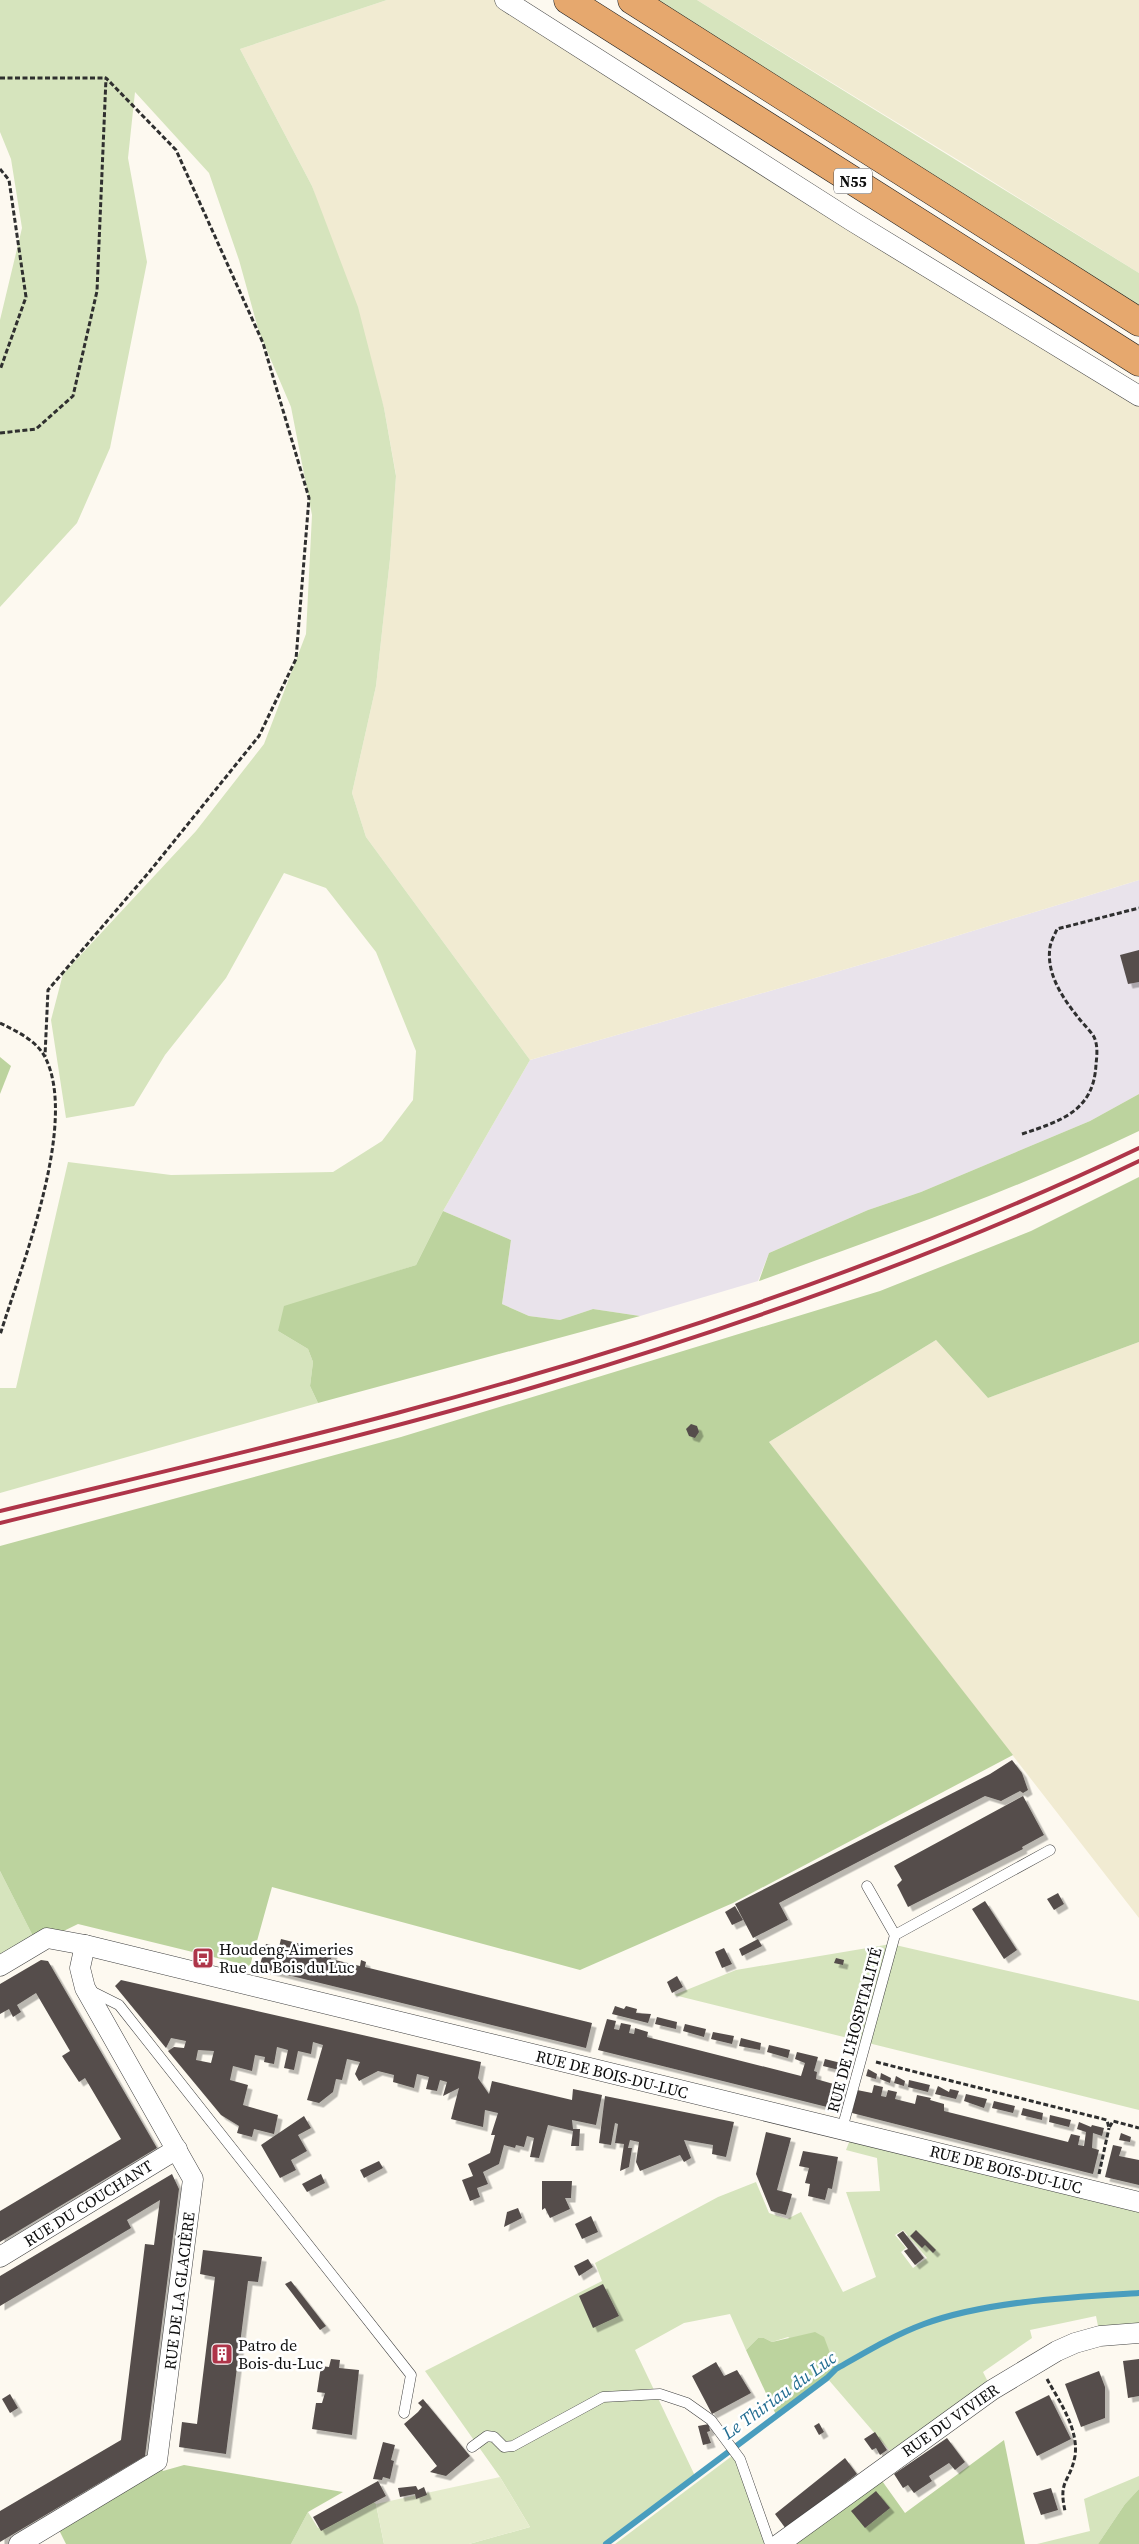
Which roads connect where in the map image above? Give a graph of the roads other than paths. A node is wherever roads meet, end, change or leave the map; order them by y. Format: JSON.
{"nodes":[{"id":1,"x":505,"y":0,"type":"edge"},
{"id":2,"x":568,"y":0,"type":"edge"},
{"id":3,"x":632,"y":0,"type":"edge"},
{"id":4,"x":1139,"y":322,"type":"edge"},
{"id":5,"x":1139,"y":362,"type":"edge"},
{"id":6,"x":1139,"y":396,"type":"edge"},
{"id":7,"x":1050,"y":1850,"type":"dead end"},
{"id":8,"x":867,"y":1886,"type":"dead end"},
{"id":9,"x":895,"y":1935,"type":"junction"},
{"id":10,"x":85,"y":1945,"type":"junction"},
{"id":11,"x":0,"y":1966,"type":"edge"},
{"id":12,"x":85,"y":1988,"type":"junction"},
{"id":13,"x":842,"y":2129,"type":"junction"},
{"id":14,"x":177,"y":2148,"type":"junction"},
{"id":15,"x":1139,"y":2202,"type":"edge"},
{"id":16,"x":0,"y":2257,"type":"edge"},
{"id":17,"x":1139,"y":2333,"type":"edge"},
{"id":18,"x":404,"y":2413,"type":"dead end"},
{"id":19,"x":472,"y":2447,"type":"dead end"},
{"id":20,"x":19,"y":2544,"type":"edge"},
{"id":21,"x":770,"y":2544,"type":"edge"},
{"id":22,"x":779,"y":2544,"type":"edge"}],
"edges":[{"from":1,"to":6,"type":"street"},
{"from":2,"to":5,"type":"highway","number":"N55"},
{"from":3,"to":4,"type":"highway","number":"N55"},
{"from":7,"to":9,"type":"lane","name":"RUE DE L'HOSPITALITÉ"},
{"from":8,"to":9,"type":"lane"},
{"from":9,"to":13,"type":"lane","name":"RUE DE L'HOSPITALITÉ"},
{"from":10,"to":11,"type":"street","name":"RUE DE BOIS-DU-LUC"},
{"from":10,"to":12,"type":"street","name":"RUE DE LA GLACIÈRE"},
{"from":10,"to":13,"type":"street","name":"RUE DE BOIS-DU-LUC"},
{"from":12,"to":14,"type":"street","name":"RUE DE LA GLACIÈRE"},
{"from":12,"to":18,"type":"lane"},
{"from":13,"to":15,"type":"street","name":"RUE DE BOIS-DU-LUC"},
{"from":14,"to":16,"type":"street","name":"RUE DU COUCHANT"},
{"from":14,"to":20,"type":"street","name":"RUE DE LA GLACIÈRE"},
{"from":17,"to":22,"type":"street","name":"RUE DU VIVIER"},
{"from":19,"to":21,"type":"lane"}]}
